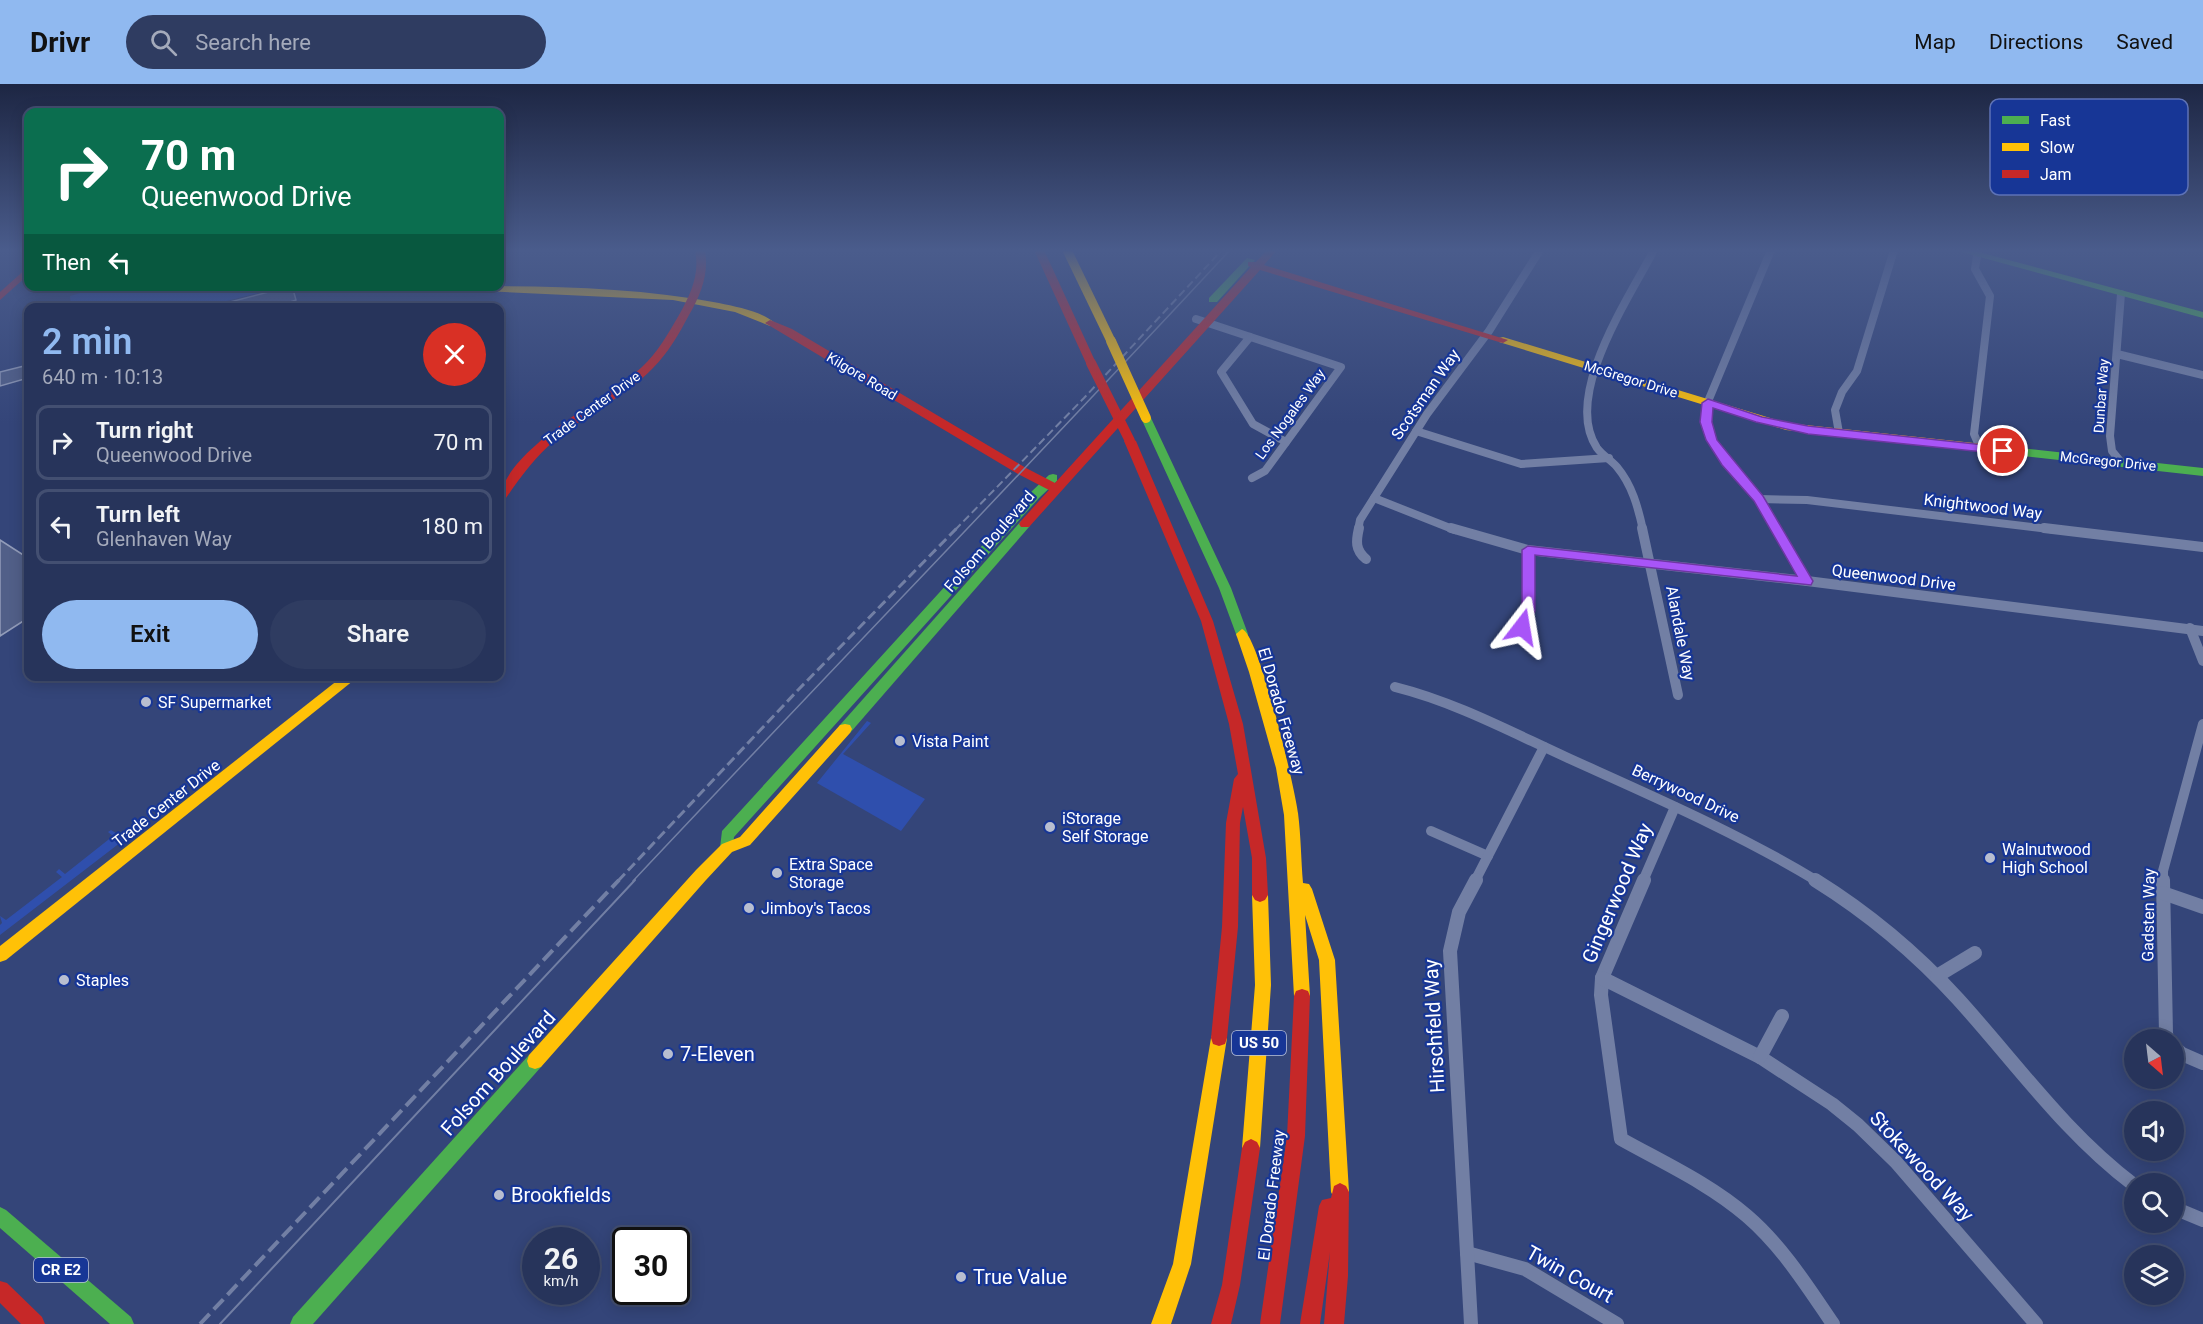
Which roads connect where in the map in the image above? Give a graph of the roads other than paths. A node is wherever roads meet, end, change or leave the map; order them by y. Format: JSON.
{"nodes":[{"id":1,"x":689,"y":308,"type":"edge"},
{"id":2,"x":730,"y":308,"type":"edge"},
{"id":3,"x":1066,"y":308,"type":"edge"},
{"id":4,"x":1095,"y":308,"type":"edge"},
{"id":5,"x":1213,"y":308,"type":"edge"},
{"id":6,"x":1396,"y":308,"type":"edge"},
{"id":7,"x":1503,"y":308,"type":"edge"},
{"id":8,"x":1625,"y":308,"type":"edge"},
{"id":9,"x":1747,"y":308,"type":"edge"},
{"id":10,"x":1876,"y":308,"type":"edge"},
{"id":11,"x":1989,"y":308,"type":"edge"},
{"id":12,"x":2120,"y":308,"type":"edge"},
{"id":13,"x":2175,"y":308,"type":"edge"},
{"id":14,"x":2203,"y":315,"type":"edge"},
{"id":15,"x":1201,"y":321,"type":"junction"},
{"id":16,"x":1486,"y":335,"type":"junction"},
{"id":17,"x":1250,"y":337,"type":"junction"},
{"id":18,"x":2117,"y":354,"type":"junction"},
{"id":19,"x":1594,"y":368,"type":"junction"},
{"id":20,"x":2203,"y":375,"type":"edge"},
{"id":21,"x":1708,"y":403,"type":"junction"},
{"id":22,"x":1416,"y":431,"type":"junction"},
{"id":23,"x":1839,"y":433,"type":"junction"},
{"id":24,"x":1286,"y":442,"type":"junction"},
{"id":25,"x":1980,"y":448,"type":"junction"},
{"id":26,"x":1609,"y":458,"type":"junction"},
{"id":27,"x":2121,"y":462,"type":"junction"},
{"id":28,"x":2203,"y":472,"type":"edge"},
{"id":29,"x":1252,"y":478,"type":"dead end"},
{"id":30,"x":1052,"y":486,"type":"junction"},
{"id":31,"x":504,"y":492,"type":"edge"},
{"id":32,"x":1374,"y":498,"type":"junction"},
{"id":33,"x":1759,"y":499,"type":"junction"},
{"id":34,"x":2203,"y":547,"type":"edge"},
{"id":35,"x":1528,"y":550,"type":"junction"},
{"id":36,"x":1366,"y":559,"type":"dead end"},
{"id":37,"x":1652,"y":564,"type":"junction"},
{"id":38,"x":1807,"y":581,"type":"junction"},
{"id":39,"x":1522,"y":627,"type":"dead end"},
{"id":40,"x":2190,"y":628,"type":"junction"},
{"id":41,"x":2203,"y":631,"type":"edge"},
{"id":42,"x":890,"y":656,"type":"junction"},
{"id":43,"x":2203,"y":661,"type":"edge"},
{"id":44,"x":347,"y":681,"type":"edge"},
{"id":45,"x":1395,"y":687,"type":"dead end"},
{"id":46,"x":875,"y":690,"type":"junction"},
{"id":47,"x":1678,"y":695,"type":"dead end"},
{"id":48,"x":2203,"y":724,"type":"edge"},
{"id":49,"x":1544,"y":747,"type":"junction"},
{"id":50,"x":1244,"y":761,"type":"junction"},
{"id":51,"x":1675,"y":807,"type":"junction"},
{"id":52,"x":1431,"y":831,"type":"dead end"},
{"id":53,"x":727,"y":848,"type":"junction"},
{"id":54,"x":1488,"y":856,"type":"junction"},
{"id":55,"x":1295,"y":863,"type":"junction"},
{"id":56,"x":2163,"y":893,"type":"junction"},
{"id":57,"x":2203,"y":907,"type":"edge"},
{"id":58,"x":1975,"y":953,"type":"dead end"},
{"id":59,"x":0,"y":955,"type":"edge"},
{"id":60,"x":1937,"y":976,"type":"junction"},
{"id":61,"x":1602,"y":978,"type":"junction"},
{"id":62,"x":1782,"y":1016,"type":"dead end"},
{"id":63,"x":2166,"y":1029,"type":"edge"},
{"id":64,"x":2184,"y":1055,"type":"edge"},
{"id":65,"x":1760,"y":1056,"type":"junction"},
{"id":66,"x":2203,"y":1063,"type":"edge"},
{"id":67,"x":1337,"y":1146,"type":"junction"},
{"id":68,"x":2124,"y":1177,"type":"edge"},
{"id":69,"x":2184,"y":1212,"type":"edge"},
{"id":70,"x":0,"y":1216,"type":"edge"},
{"id":71,"x":2203,"y":1220,"type":"edge"},
{"id":72,"x":1467,"y":1253,"type":"junction"},
{"id":73,"x":0,"y":1290,"type":"edge"},
{"id":74,"x":35,"y":1324,"type":"edge"},
{"id":75,"x":124,"y":1324,"type":"edge"},
{"id":76,"x":300,"y":1324,"type":"edge"},
{"id":77,"x":1161,"y":1324,"type":"edge"},
{"id":78,"x":1221,"y":1324,"type":"edge"},
{"id":79,"x":1270,"y":1324,"type":"edge"},
{"id":80,"x":1310,"y":1324,"type":"edge"},
{"id":81,"x":1334,"y":1324,"type":"edge"},
{"id":82,"x":1471,"y":1324,"type":"edge"},
{"id":83,"x":1617,"y":1324,"type":"edge"},
{"id":84,"x":1833,"y":1324,"type":"edge"},
{"id":85,"x":2036,"y":1324,"type":"edge"}],
"edges":[{"from":1,"to":31,"type":"main road","name":"Trade Center Drive"},
{"from":2,"to":30,"type":"main road","name":"Kilgore Road"},
{"from":3,"to":50,"type":"main road","name":"El Dorado Freeway","number":"US 50","bridge":true},
{"from":4,"to":55,"type":"main road","name":"El Dorado Freeway","number":"US 50","bridge":true},
{"from":5,"to":15,"type":"main road","name":"Folsom Boulevard"},
{"from":6,"to":16,"type":"main road","name":"McGregor Drive"},
{"from":7,"to":16,"type":"street","name":"Scotsman Way"},
{"from":8,"to":19,"type":"street","name":"Alandale Way"},
{"from":9,"to":21,"type":"street"},
{"from":10,"to":23,"type":"street"},
{"from":11,"to":25,"type":"street"},
{"from":12,"to":18,"type":"street","name":"Dunbar Way"},
{"from":13,"to":14,"type":"main road"},
{"from":15,"to":17,"type":"street","name":"Los Nogales Way"},
{"from":15,"to":30,"type":"main road","name":"Folsom Boulevard"},
{"from":16,"to":19,"type":"main road","name":"McGregor Drive"},
{"from":16,"to":22,"type":"street","name":"Scotsman Way"},
{"from":17,"to":24,"type":"street"},
{"from":17,"to":24,"type":"street","name":"Los Nogales Way"},
{"from":18,"to":20,"type":"street"},
{"from":18,"to":27,"type":"street","name":"Dunbar Way"},
{"from":19,"to":21,"type":"main road","name":"McGregor Drive"},
{"from":19,"to":26,"type":"street","name":"Alandale Way"},
{"from":21,"to":23,"type":"main road","name":"McGregor Drive"},
{"from":21,"to":33,"type":"street"},
{"from":22,"to":26,"type":"street"},
{"from":22,"to":32,"type":"street","name":"Scotsman Way"},
{"from":23,"to":25,"type":"main road","name":"McGregor Drive"},
{"from":24,"to":29,"type":"street","name":"Los Nogales Way"},
{"from":25,"to":27,"type":"main road","name":"McGregor Drive"},
{"from":26,"to":37,"type":"street","name":"Alandale Way"},
{"from":27,"to":28,"type":"main road","name":"McGregor Drive"},
{"from":30,"to":42,"type":"main road","name":"Folsom Boulevard"},
{"from":30,"to":46,"type":"main road","name":"Folsom Boulevard"},
{"from":32,"to":35,"type":"street","name":"Queenwood Drive"},
{"from":32,"to":36,"type":"street","name":"Scotsman Way"},
{"from":33,"to":34,"type":"street","name":"Knightwood Way"},
{"from":33,"to":38,"type":"street"},
{"from":35,"to":37,"type":"street","name":"Queenwood Drive"},
{"from":35,"to":39,"type":"street"},
{"from":37,"to":38,"type":"street","name":"Queenwood Drive"},
{"from":37,"to":47,"type":"street","name":"Alandale Way"},
{"from":38,"to":40,"type":"street","name":"Queenwood Drive"},
{"from":40,"to":41,"type":"street","name":"Queenwood Drive"},
{"from":40,"to":43,"type":"street"},
{"from":42,"to":46,"type":"main road"},
{"from":42,"to":53,"type":"main road","name":"Folsom Boulevard"},
{"from":44,"to":59,"type":"main road","name":"Trade Center Drive"},
{"from":45,"to":49,"type":"street","name":"Berrywood Drive"},
{"from":46,"to":53,"type":"main road","name":"Folsom Boulevard"},
{"from":48,"to":56,"type":"street","name":"Gadsten Way"},
{"from":49,"to":51,"type":"street","name":"Berrywood Drive"},
{"from":49,"to":54,"type":"street","name":"Hirschfeld Way"},
{"from":50,"to":77,"type":"main road"},
{"from":50,"to":78,"type":"main road","name":"El Dorado Freeway","number":"US 50"},
{"from":51,"to":60,"type":"street","name":"Berrywood Drive"},
{"from":51,"to":61,"type":"street","name":"Gingerwood Way"},
{"from":52,"to":54,"type":"street"},
{"from":53,"to":76,"type":"main road","name":"Folsom Boulevard"},
{"from":54,"to":72,"type":"street","name":"Hirschfeld Way"},
{"from":55,"to":67,"type":"main road"},
{"from":55,"to":79,"type":"main road","name":"El Dorado Freeway","number":"US 50"},
{"from":56,"to":57,"type":"street"},
{"from":56,"to":63,"type":"street","name":"Gadsten Way"},
{"from":58,"to":60,"type":"street"},
{"from":60,"to":68,"type":"street","name":"Berrywood Drive"},
{"from":61,"to":65,"type":"street","name":"Stokewood Way"},
{"from":61,"to":84,"type":"street","name":"Gingerwood Way"},
{"from":62,"to":65,"type":"street"},
{"from":64,"to":66,"type":"street"},
{"from":65,"to":85,"type":"street","name":"Stokewood Way"},
{"from":67,"to":80,"type":"main road"},
{"from":67,"to":81,"type":"main road"},
{"from":69,"to":71,"type":"street"},
{"from":70,"to":75,"type":"main road","number":"CR E2"},
{"from":72,"to":82,"type":"street","name":"Hirschfeld Way"},
{"from":72,"to":83,"type":"street","name":"Twin Court"},
{"from":73,"to":74,"type":"main road"}]}
